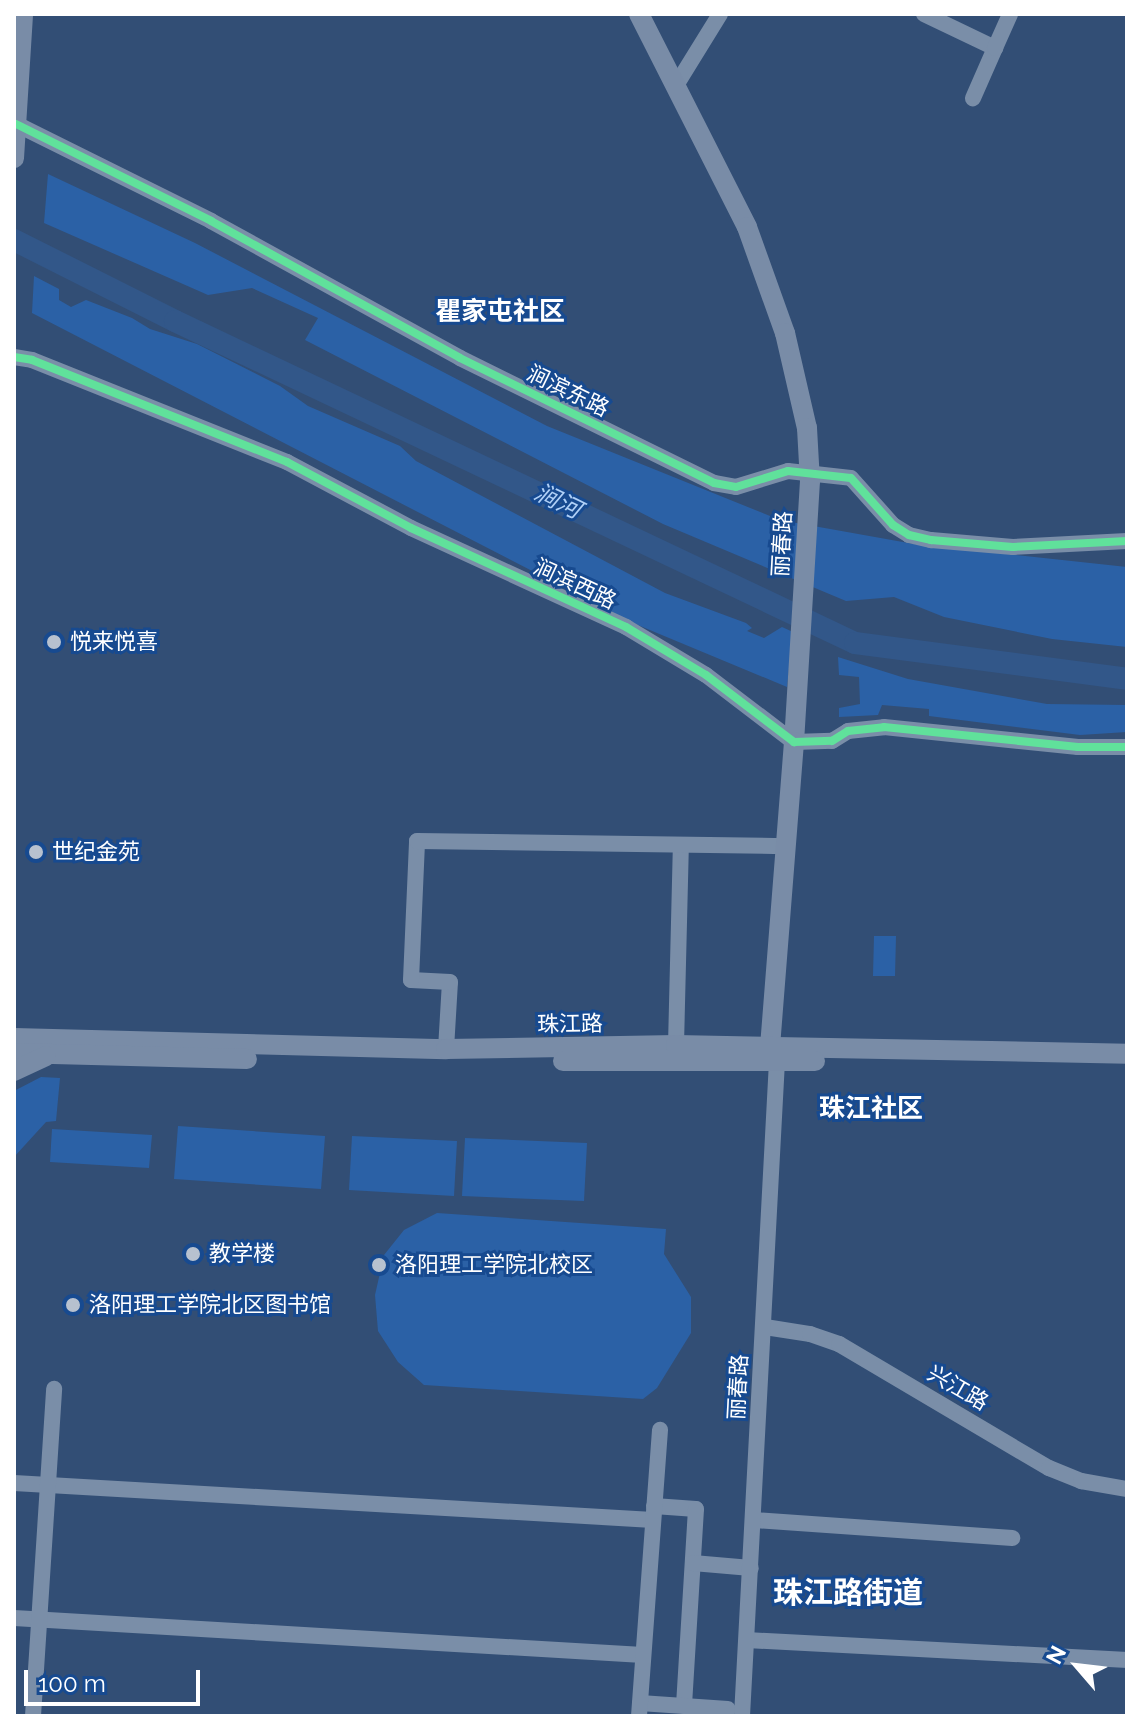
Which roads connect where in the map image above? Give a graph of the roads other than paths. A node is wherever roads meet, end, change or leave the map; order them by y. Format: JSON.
{"nodes":[{"id":1,"x":23,"y":14,"type":"edge"},
{"id":2,"x":639,"y":14,"type":"edge"},
{"id":3,"x":651,"y":14,"type":"edge"},
{"id":4,"x":720,"y":14,"type":"edge"},
{"id":5,"x":924,"y":14,"type":"edge"},
{"id":6,"x":1010,"y":14,"type":"edge"},
{"id":7,"x":995,"y":48,"type":"junction"},
{"id":8,"x":678,"y":82,"type":"junction"},
{"id":9,"x":973,"y":98,"type":"dead end"},
{"id":10,"x":16,"y":124,"type":"junction"},
{"id":11,"x":14,"y":157,"type":"edge"},
{"id":12,"x":14,"y":357,"type":"edge"},
{"id":13,"x":815,"y":477,"type":"junction"},
{"id":14,"x":1127,"y":541,"type":"edge"},
{"id":15,"x":801,"y":740,"type":"junction"},
{"id":16,"x":1127,"y":747,"type":"edge"},
{"id":17,"x":681,"y":845,"type":"junction"},
{"id":18,"x":786,"y":846,"type":"junction"},
{"id":19,"x":14,"y":1022,"type":"edge"},
{"id":20,"x":14,"y":1038,"type":"edge"},
{"id":21,"x":676,"y":1045,"type":"junction"},
{"id":22,"x":47,"y":1046,"type":"junction"},
{"id":23,"x":446,"y":1049,"type":"junction"},
{"id":24,"x":776,"y":1052,"type":"junction"},
{"id":25,"x":14,"y":1053,"type":"edge"},
{"id":26,"x":1127,"y":1054,"type":"edge"},
{"id":27,"x":1127,"y":1068,"type":"edge"},
{"id":28,"x":14,"y":1071,"type":"edge"},
{"id":29,"x":765,"y":1327,"type":"junction"},
{"id":30,"x":54,"y":1389,"type":"dead end"},
{"id":31,"x":660,"y":1430,"type":"dead end"},
{"id":32,"x":14,"y":1483,"type":"edge"},
{"id":33,"x":48,"y":1485,"type":"junction"},
{"id":34,"x":1127,"y":1489,"type":"edge"},
{"id":35,"x":654,"y":1513,"type":"junction"},
{"id":36,"x":754,"y":1520,"type":"junction"},
{"id":37,"x":1012,"y":1538,"type":"dead end"},
{"id":38,"x":693,"y":1563,"type":"junction"},
{"id":39,"x":751,"y":1568,"type":"junction"},
{"id":40,"x":14,"y":1618,"type":"edge"},
{"id":41,"x":39,"y":1619,"type":"junction"},
{"id":42,"x":747,"y":1640,"type":"junction"},
{"id":43,"x":643,"y":1655,"type":"junction"},
{"id":44,"x":1127,"y":1660,"type":"edge"},
{"id":45,"x":684,"y":1706,"type":"junction"},
{"id":46,"x":639,"y":1710,"type":"edge"},
{"id":47,"x":735,"y":1712,"type":"edge"},
{"id":48,"x":14,"y":1715,"type":"edge"},
{"id":49,"x":34,"y":1716,"type":"edge"}],
"edges":[{"from":1,"to":10,"type":"main road"},
{"from":2,"to":8,"type":"main road","name":"丽春路"},
{"from":3,"to":8,"type":"main road","name":"丽春路"},
{"from":4,"to":8,"type":"street"},
{"from":5,"to":7,"type":"street"},
{"from":6,"to":7,"type":"street"},
{"from":7,"to":9,"type":"street"},
{"from":8,"to":13,"type":"main road","name":"丽春路"},
{"from":10,"to":11,"type":"main road"},
{"from":10,"to":13,"type":"street","name":"涧滨东路"},
{"from":12,"to":15,"type":"street","name":"涧滨西路"},
{"from":13,"to":14,"type":"street","name":"涧滨东路"},
{"from":13,"to":15,"type":"main road","name":"丽春路"},
{"from":15,"to":16,"type":"street"},
{"from":15,"to":18,"type":"main road","name":"丽春路"},
{"from":15,"to":24,"type":"main road","name":"丽春路"},
{"from":17,"to":18,"type":"street"},
{"from":17,"to":21,"type":"street"},
{"from":17,"to":23,"type":"street"},
{"from":18,"to":24,"type":"main road","name":"丽春路"},
{"from":19,"to":22,"type":"main road"},
{"from":20,"to":22,"type":"main road","name":"珠江路"},
{"from":21,"to":23,"type":"main road","name":"珠江路"},
{"from":21,"to":24,"type":"main road","name":"珠江路"},
{"from":22,"to":23,"type":"main road","name":"珠江路"},
{"from":22,"to":24,"type":"main road","name":"珠江路"},
{"from":22,"to":25,"type":"main road","name":"珠江路"},
{"from":22,"to":28,"type":"main road"},
{"from":24,"to":26,"type":"main road","name":"珠江路"},
{"from":24,"to":27,"type":"main road","name":"珠江路"},
{"from":24,"to":29,"type":"street","name":"丽春路"},
{"from":29,"to":34,"type":"street","name":"兴江路"},
{"from":29,"to":36,"type":"street","name":"丽春路"},
{"from":30,"to":33,"type":"street"},
{"from":31,"to":35,"type":"street"},
{"from":32,"to":33,"type":"street"},
{"from":33,"to":35,"type":"street"},
{"from":33,"to":41,"type":"street"},
{"from":35,"to":38,"type":"street"},
{"from":35,"to":43,"type":"street"},
{"from":36,"to":37,"type":"street"},
{"from":36,"to":39,"type":"street","name":"丽春路"},
{"from":38,"to":39,"type":"street"},
{"from":38,"to":45,"type":"street"},
{"from":39,"to":42,"type":"street","name":"丽春路"},
{"from":40,"to":41,"type":"street"},
{"from":41,"to":43,"type":"street"},
{"from":41,"to":49,"type":"street"},
{"from":42,"to":44,"type":"street"},
{"from":42,"to":47,"type":"street","name":"丽春路"},
{"from":43,"to":46,"type":"street"},
{"from":45,"to":46,"type":"street"},
{"from":45,"to":47,"type":"street"},
{"from":48,"to":49,"type":"street"}]}
